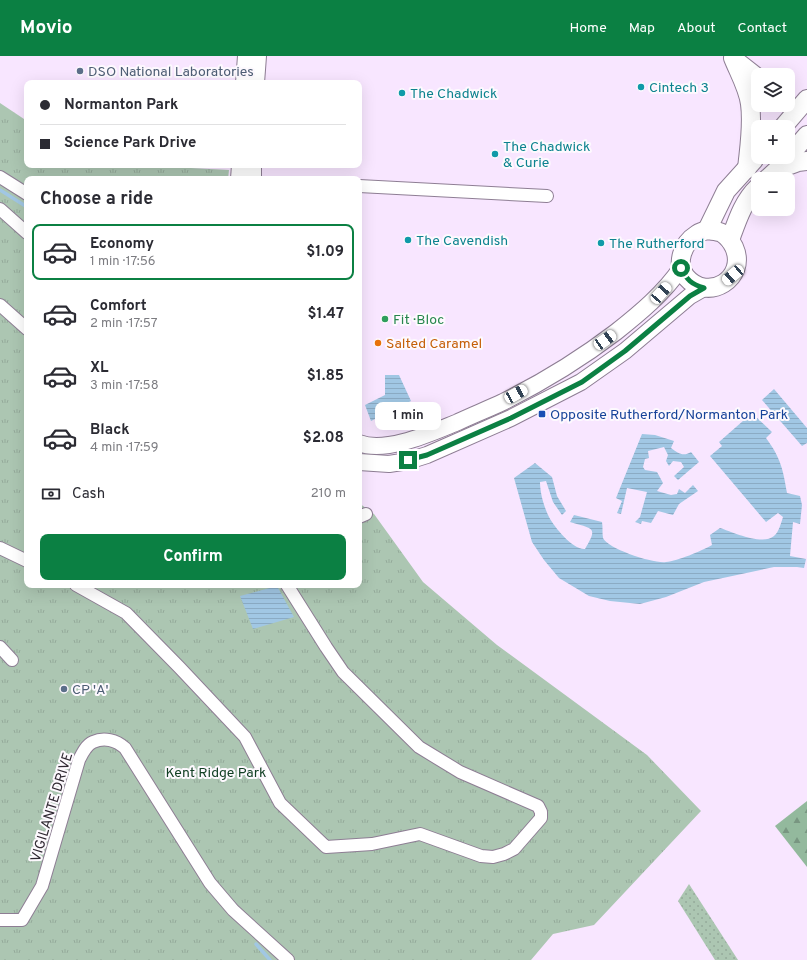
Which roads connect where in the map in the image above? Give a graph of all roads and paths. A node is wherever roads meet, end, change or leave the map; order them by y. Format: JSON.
{"nodes":[{"id":1,"x":246,"y":56,"type":"edge"},
{"id":2,"x":258,"y":56,"type":"edge"},
{"id":3,"x":732,"y":57,"type":"edge"},
{"id":4,"x":751,"y":72,"type":"edge"},
{"id":5,"x":244,"y":80,"type":"edge"},
{"id":6,"x":256,"y":80,"type":"edge"},
{"id":7,"x":800,"y":107,"type":"edge"},
{"id":8,"x":788,"y":120,"type":"edge"},
{"id":9,"x":807,"y":135,"type":"edge"},
{"id":10,"x":751,"y":150,"type":"edge"},
{"id":11,"x":807,"y":161,"type":"edge"},
{"id":12,"x":751,"y":163,"type":"edge"},
{"id":13,"x":775,"y":172,"type":"edge"},
{"id":14,"x":777,"y":172,"type":"edge"},
{"id":15,"x":0,"y":177,"type":"edge"},
{"id":16,"x":362,"y":186,"type":"edge"},
{"id":17,"x":24,"y":192,"type":"edge"},
{"id":18,"x":751,"y":194,"type":"edge"},
{"id":19,"x":547,"y":196,"type":"dead end"},
{"id":20,"x":0,"y":209,"type":"edge"},
{"id":21,"x":24,"y":230,"type":"edge"},
{"id":22,"x":707,"y":230,"type":"junction"},
{"id":23,"x":730,"y":240,"type":"junction"},
{"id":24,"x":681,"y":268,"type":"junction"},
{"id":25,"x":704,"y":288,"type":"junction"},
{"id":26,"x":0,"y":305,"type":"edge"},
{"id":27,"x":24,"y":326,"type":"edge"},
{"id":28,"x":362,"y":443,"type":"edge"},
{"id":29,"x":362,"y":462,"type":"edge"},
{"id":30,"x":0,"y":548,"type":"edge"},
{"id":31,"x":24,"y":560,"type":"edge"},
{"id":32,"x":81,"y":588,"type":"edge"},
{"id":33,"x":289,"y":588,"type":"edge"},
{"id":34,"x":0,"y":648,"type":"edge"},
{"id":35,"x":12,"y":660,"type":"dead end"},
{"id":36,"x":0,"y":920,"type":"edge"},
{"id":37,"x":288,"y":960,"type":"edge"}],
"edges":[{"from":1,"to":5,"type":"main road"},
{"from":2,"to":6,"type":"main road"},
{"from":3,"to":4,"type":"highway"},
{"from":3,"to":10,"type":"highway"},
{"from":7,"to":8,"type":"highway"},
{"from":9,"to":13,"type":"highway"},
{"from":11,"to":14,"type":"highway"},
{"from":12,"to":22,"type":"highway"},
{"from":15,"to":17,"type":"street"},
{"from":16,"to":19,"type":"street"},
{"from":18,"to":23,"type":"highway"},
{"from":20,"to":21,"type":"street"},
{"from":22,"to":23,"type":"highway"},
{"from":22,"to":24,"type":"highway"},
{"from":23,"to":25,"type":"highway"},
{"from":24,"to":25,"type":"highway"},
{"from":24,"to":28,"type":"main road"},
{"from":25,"to":29,"type":"main road"},
{"from":26,"to":27,"type":"street"},
{"from":30,"to":31,"type":"street"},
{"from":32,"to":33,"type":"street"},
{"from":34,"to":35,"type":"street"},
{"from":36,"to":37,"type":"street","name":"VIGILANTE DRIVE"}]}
